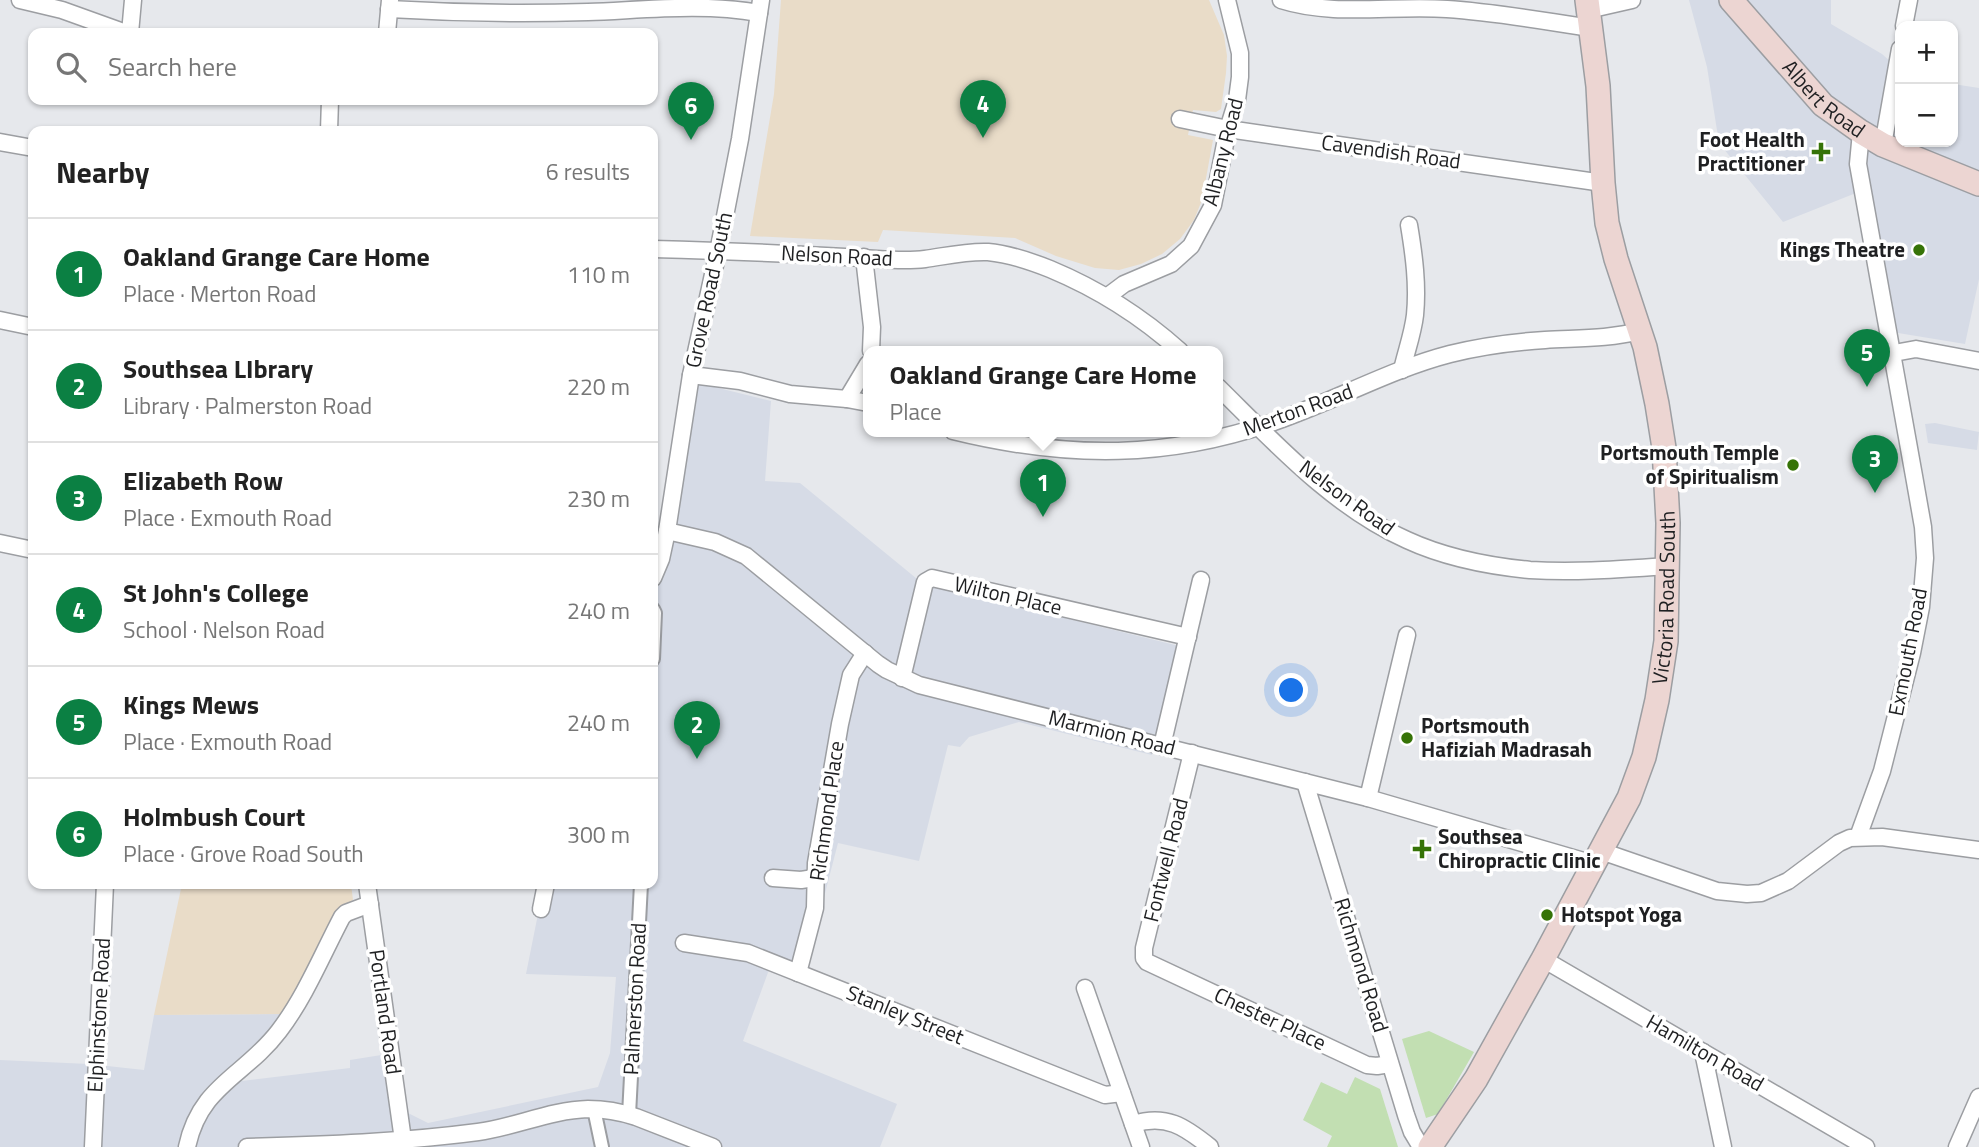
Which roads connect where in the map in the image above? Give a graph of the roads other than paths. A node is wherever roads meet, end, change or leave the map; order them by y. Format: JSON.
{"nodes":[{"id":1,"x":20,"y":0,"type":"edge"},
{"id":2,"x":133,"y":0,"type":"edge"},
{"id":3,"x":1227,"y":0,"type":"edge"},
{"id":4,"x":1281,"y":0,"type":"edge"},
{"id":5,"x":1632,"y":0,"type":"edge"},
{"id":6,"x":1731,"y":0,"type":"edge"},
{"id":7,"x":1909,"y":0,"type":"edge"},
{"id":8,"x":389,"y":4,"type":"edge"},
{"id":9,"x":585,"y":6,"type":"edge"},
{"id":10,"x":760,"y":6,"type":"edge"},
{"id":11,"x":1589,"y":12,"type":"edge"},
{"id":12,"x":1905,"y":21,"type":"edge"},
{"id":13,"x":114,"y":28,"type":"edge"},
{"id":14,"x":129,"y":28,"type":"edge"},
{"id":15,"x":387,"y":28,"type":"edge"},
{"id":16,"x":1895,"y":77,"type":"edge"},
{"id":17,"x":330,"y":105,"type":"edge"},
{"id":18,"x":1180,"y":119,"type":"dead end"},
{"id":19,"x":329,"y":126,"type":"edge"},
{"id":20,"x":1228,"y":128,"type":"junction"},
{"id":21,"x":1861,"y":132,"type":"junction"},
{"id":22,"x":0,"y":142,"type":"edge"},
{"id":23,"x":1883,"y":145,"type":"junction"},
{"id":24,"x":28,"y":147,"type":"edge"},
{"id":25,"x":1603,"y":183,"type":"junction"},
{"id":26,"x":1979,"y":184,"type":"edge"},
{"id":27,"x":1409,"y":225,"type":"dead end"},
{"id":28,"x":658,"y":249,"type":"edge"},
{"id":29,"x":719,"y":250,"type":"junction"},
{"id":30,"x":864,"y":257,"type":"junction"},
{"id":31,"x":1108,"y":296,"type":"junction"},
{"id":32,"x":0,"y":320,"type":"edge"},
{"id":33,"x":28,"y":326,"type":"edge"},
{"id":34,"x":1640,"y":331,"type":"junction"},
{"id":35,"x":871,"y":346,"type":"edge"},
{"id":36,"x":1174,"y":346,"type":"edge"},
{"id":37,"x":1894,"y":353,"type":"junction"},
{"id":38,"x":1979,"y":361,"type":"edge"},
{"id":39,"x":1402,"y":370,"type":"junction"},
{"id":40,"x":863,"y":372,"type":"edge"},
{"id":41,"x":691,"y":375,"type":"junction"},
{"id":42,"x":1223,"y":392,"type":"edge"},
{"id":43,"x":846,"y":399,"type":"junction"},
{"id":44,"x":863,"y":402,"type":"edge"},
{"id":45,"x":1258,"y":427,"type":"junction"},
{"id":46,"x":1223,"y":436,"type":"edge"},
{"id":47,"x":977,"y":437,"type":"edge"},
{"id":48,"x":1217,"y":437,"type":"edge"},
{"id":49,"x":667,"y":531,"type":"junction"},
{"id":50,"x":0,"y":543,"type":"edge"},
{"id":51,"x":28,"y":549,"type":"edge"},
{"id":52,"x":658,"y":566,"type":"edge"},
{"id":53,"x":1668,"y":566,"type":"junction"},
{"id":54,"x":1201,"y":580,"type":"dead end"},
{"id":55,"x":1407,"y":635,"type":"dead end"},
{"id":56,"x":1188,"y":637,"type":"junction"},
{"id":57,"x":865,"y":653,"type":"junction"},
{"id":58,"x":902,"y":678,"type":"junction"},
{"id":59,"x":1161,"y":746,"type":"junction"},
{"id":60,"x":1192,"y":753,"type":"junction"},
{"id":61,"x":1305,"y":782,"type":"junction"},
{"id":62,"x":1367,"y":798,"type":"junction"},
{"id":63,"x":1858,"y":836,"type":"junction"},
{"id":64,"x":1979,"y":850,"type":"edge"},
{"id":65,"x":1597,"y":857,"type":"junction"},
{"id":66,"x":774,"y":878,"type":"dead end"},
{"id":67,"x":814,"y":878,"type":"junction"},
{"id":68,"x":105,"y":889,"type":"edge"},
{"id":69,"x":368,"y":889,"type":"edge"},
{"id":70,"x":546,"y":889,"type":"edge"},
{"id":71,"x":641,"y":889,"type":"edge"},
{"id":72,"x":370,"y":904,"type":"junction"},
{"id":73,"x":541,"y":909,"type":"dead end"},
{"id":74,"x":684,"y":943,"type":"dead end"},
{"id":75,"x":1543,"y":959,"type":"junction"},
{"id":76,"x":1151,"y":965,"type":"joint"},
{"id":77,"x":798,"y":973,"type":"junction"},
{"id":78,"x":1085,"y":988,"type":"dead end"},
{"id":79,"x":1703,"y":1052,"type":"junction"},
{"id":80,"x":1390,"y":1064,"type":"junction"},
{"id":81,"x":1122,"y":1093,"type":"junction"},
{"id":82,"x":1979,"y":1097,"type":"edge"},
{"id":83,"x":594,"y":1110,"type":"junction"},
{"id":84,"x":629,"y":1115,"type":"junction"},
{"id":85,"x":1133,"y":1125,"type":"junction"},
{"id":86,"x":404,"y":1143,"type":"edge"},
{"id":87,"x":93,"y":1147,"type":"edge"},
{"id":88,"x":187,"y":1147,"type":"edge"},
{"id":89,"x":247,"y":1147,"type":"edge"},
{"id":90,"x":602,"y":1147,"type":"edge"},
{"id":91,"x":713,"y":1147,"type":"edge"},
{"id":92,"x":1140,"y":1147,"type":"edge"},
{"id":93,"x":1210,"y":1147,"type":"edge"},
{"id":94,"x":1421,"y":1147,"type":"edge"},
{"id":95,"x":1430,"y":1147,"type":"edge"},
{"id":96,"x":1723,"y":1147,"type":"edge"},
{"id":97,"x":1866,"y":1147,"type":"edge"},
{"id":98,"x":1957,"y":1147,"type":"edge"}],
"edges":[{"from":1,"to":13,"type":"street"},
{"from":2,"to":14,"type":"street"},
{"from":3,"to":20,"type":"street","name":"Albany Road"},
{"from":4,"to":11,"type":"street"},
{"from":5,"to":11,"type":"street"},
{"from":6,"to":21,"type":"main road","name":"Albert Road"},
{"from":7,"to":12,"type":"street"},
{"from":8,"to":9,"type":"street"},
{"from":8,"to":15,"type":"street"},
{"from":9,"to":10,"type":"street"},
{"from":10,"to":29,"type":"street","name":"Grove Road South"},
{"from":11,"to":25,"type":"main road","name":"Victoria Road South"},
{"from":16,"to":23,"type":"street"},
{"from":17,"to":19,"type":"street"},
{"from":18,"to":20,"type":"street","name":"Cavendish Road"},
{"from":20,"to":25,"type":"street","name":"Cavendish Road"},
{"from":20,"to":31,"type":"street","name":"Albany Road"},
{"from":21,"to":23,"type":"main road","name":"Albert Road"},
{"from":21,"to":37,"type":"street","name":"Exmouth Road"},
{"from":22,"to":24,"type":"street"},
{"from":23,"to":26,"type":"main road","name":"Albert Road"},
{"from":25,"to":34,"type":"main road","name":"Victoria Road South"},
{"from":27,"to":39,"type":"street"},
{"from":28,"to":29,"type":"street","name":"Nelson Road"},
{"from":29,"to":30,"type":"street","name":"Nelson Road"},
{"from":29,"to":41,"type":"street","name":"Grove Road South"},
{"from":30,"to":31,"type":"street","name":"Nelson Road"},
{"from":30,"to":35,"type":"street"},
{"from":31,"to":36,"type":"street","name":"Nelson Road"},
{"from":32,"to":33,"type":"street"},
{"from":34,"to":39,"type":"street","name":"Merton Road"},
{"from":34,"to":53,"type":"main road","name":"Victoria Road South"},
{"from":37,"to":38,"type":"street"},
{"from":37,"to":63,"type":"street","name":"Exmouth Road"},
{"from":39,"to":45,"type":"street","name":"Merton Road"},
{"from":40,"to":43,"type":"street"},
{"from":41,"to":43,"type":"street"},
{"from":41,"to":49,"type":"street","name":"Grove Road South"},
{"from":42,"to":45,"type":"street","name":"Nelson Road"},
{"from":43,"to":44,"type":"street"},
{"from":45,"to":46,"type":"street","name":"Merton Road"},
{"from":45,"to":53,"type":"street","name":"Nelson Road"},
{"from":47,"to":48,"type":"street","name":"Merton Road"},
{"from":49,"to":52,"type":"street","name":"Grove Road South"},
{"from":49,"to":57,"type":"street","name":"Marmion Road"},
{"from":50,"to":51,"type":"street"},
{"from":53,"to":65,"type":"main road","name":"Victoria Road South"},
{"from":54,"to":56,"type":"street"},
{"from":55,"to":62,"type":"street"},
{"from":56,"to":58,"type":"street","name":"Wilton Place"},
{"from":56,"to":59,"type":"street"},
{"from":57,"to":58,"type":"street","name":"Marmion Road"},
{"from":57,"to":67,"type":"street","name":"Richmond Place"},
{"from":58,"to":59,"type":"street","name":"Marmion Road"},
{"from":59,"to":60,"type":"street","name":"Marmion Road"},
{"from":60,"to":61,"type":"street","name":"Marmion Road"},
{"from":60,"to":76,"type":"street","name":"Fontwell Road"},
{"from":61,"to":62,"type":"street","name":"Marmion Road"},
{"from":61,"to":80,"type":"street","name":"Richmond Road"},
{"from":62,"to":65,"type":"street","name":"Marmion Road"},
{"from":63,"to":64,"type":"street"},
{"from":63,"to":65,"type":"street","name":"Marmion Road"},
{"from":65,"to":75,"type":"main road","name":"Victoria Road South"},
{"from":66,"to":67,"type":"street"},
{"from":67,"to":77,"type":"street","name":"Richmond Place"},
{"from":68,"to":87,"type":"street","name":"Elphinstone Road"},
{"from":69,"to":72,"type":"street","name":"Portland Road"},
{"from":70,"to":73,"type":"street"},
{"from":71,"to":84,"type":"street","name":"Palmerston Road"},
{"from":72,"to":86,"type":"street","name":"Portland Road"},
{"from":72,"to":88,"type":"street"},
{"from":74,"to":77,"type":"street","name":"Stanley Street"},
{"from":75,"to":79,"type":"street","name":"Hamilton Road"},
{"from":75,"to":95,"type":"main road","name":"Victoria Road South"},
{"from":76,"to":80,"type":"street","name":"Chester Place"},
{"from":77,"to":81,"type":"street","name":"Stanley Street"},
{"from":78,"to":81,"type":"street"},
{"from":79,"to":96,"type":"street"},
{"from":79,"to":97,"type":"street","name":"Hamilton Road"},
{"from":80,"to":94,"type":"street","name":"Richmond Road"},
{"from":81,"to":85,"type":"street"},
{"from":82,"to":98,"type":"street"},
{"from":83,"to":84,"type":"street"},
{"from":83,"to":86,"type":"street"},
{"from":83,"to":90,"type":"street"},
{"from":84,"to":91,"type":"street"},
{"from":85,"to":92,"type":"street"},
{"from":85,"to":93,"type":"street"},
{"from":86,"to":89,"type":"street"}]}
